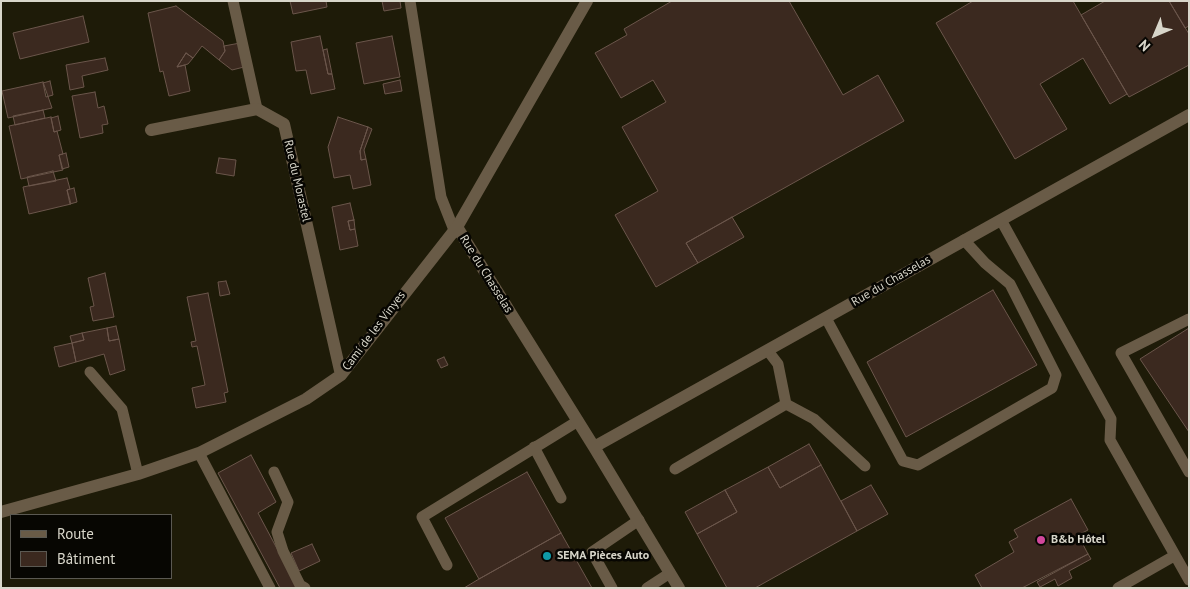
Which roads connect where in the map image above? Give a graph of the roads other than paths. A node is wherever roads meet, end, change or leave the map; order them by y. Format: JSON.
{"nodes":[{"id":1,"x":233,"y":1,"type":"edge"},
{"id":2,"x":410,"y":1,"type":"edge"},
{"id":3,"x":587,"y":1,"type":"edge"},
{"id":4,"x":257,"y":109,"type":"junction"},
{"id":5,"x":1189,"y":115,"type":"edge"},
{"id":6,"x":151,"y":130,"type":"dead end"},
{"id":7,"x":1001,"y":220,"type":"junction"},
{"id":8,"x":455,"y":229,"type":"junction"},
{"id":9,"x":964,"y":240,"type":"junction"},
{"id":10,"x":826,"y":318,"type":"junction"},
{"id":11,"x":1189,"y":319,"type":"edge"},
{"id":12,"x":768,"y":351,"type":"junction"},
{"id":13,"x":90,"y":372,"type":"dead end"},
{"id":14,"x":341,"y":375,"type":"junction"},
{"id":15,"x":786,"y":404,"type":"junction"},
{"id":16,"x":578,"y":421,"type":"junction"},
{"id":17,"x":534,"y":447,"type":"junction"},
{"id":18,"x":594,"y":447,"type":"junction"},
{"id":19,"x":199,"y":453,"type":"junction"},
{"id":20,"x":865,"y":466,"type":"dead end"},
{"id":21,"x":675,"y":469,"type":"dead end"},
{"id":22,"x":274,"y":472,"type":"dead end"},
{"id":23,"x":1189,"y":472,"type":"edge"},
{"id":24,"x":138,"y":474,"type":"junction"},
{"id":25,"x":561,"y":498,"type":"dead end"},
{"id":26,"x":1,"y":512,"type":"edge"},
{"id":27,"x":639,"y":520,"type":"junction"},
{"id":28,"x":1174,"y":556,"type":"junction"},
{"id":29,"x":448,"y":565,"type":"dead end"},
{"id":30,"x":670,"y":573,"type":"junction"},
{"id":31,"x":1189,"y":580,"type":"edge"},
{"id":32,"x":270,"y":588,"type":"edge"},
{"id":33,"x":305,"y":588,"type":"edge"},
{"id":34,"x":612,"y":588,"type":"edge"},
{"id":35,"x":647,"y":588,"type":"edge"},
{"id":36,"x":678,"y":588,"type":"edge"},
{"id":37,"x":1118,"y":588,"type":"edge"}],
"edges":[{"from":1,"to":4,"type":"lane"},
{"from":2,"to":8,"type":"lane"},
{"from":3,"to":8,"type":"street","name":"Camí de les Vinyes"},
{"from":4,"to":6,"type":"street"},
{"from":4,"to":14,"type":"street","name":"Rue du Morastel"},
{"from":5,"to":7,"type":"street","name":"Rue du Chasselas"},
{"from":7,"to":9,"type":"street","name":"Rue du Chasselas"},
{"from":7,"to":28,"type":"lane"},
{"from":8,"to":14,"type":"street","name":"Camí de les Vinyes"},
{"from":8,"to":16,"type":"street","name":"Rue du Chasselas"},
{"from":9,"to":10,"type":"street","name":"Rue du Chasselas"},
{"from":9,"to":10,"type":"lane"},
{"from":10,"to":12,"type":"street","name":"Rue du Chasselas"},
{"from":11,"to":23,"type":"lane"},
{"from":12,"to":15,"type":"lane"},
{"from":12,"to":18,"type":"street","name":"Rue du Chasselas"},
{"from":13,"to":24,"type":"lane"},
{"from":14,"to":19,"type":"street","name":"Camí de les Vinyes"},
{"from":15,"to":20,"type":"lane"},
{"from":15,"to":21,"type":"lane"},
{"from":16,"to":17,"type":"lane"},
{"from":16,"to":18,"type":"street","name":"Rue du Chasselas"},
{"from":17,"to":25,"type":"lane"},
{"from":17,"to":29,"type":"lane"},
{"from":18,"to":27,"type":"street","name":"Rue du Chasselas"},
{"from":19,"to":24,"type":"street","name":"Camí de les Vinyes"},
{"from":19,"to":32,"type":"lane"},
{"from":22,"to":33,"type":"lane"},
{"from":24,"to":26,"type":"street","name":"Camí de les Vinyes"},
{"from":27,"to":30,"type":"street","name":"Rue du Chasselas"},
{"from":27,"to":34,"type":"lane"},
{"from":28,"to":31,"type":"lane"},
{"from":28,"to":37,"type":"lane"},
{"from":30,"to":35,"type":"lane"},
{"from":30,"to":36,"type":"street","name":"Rue du Chasselas"}]}
